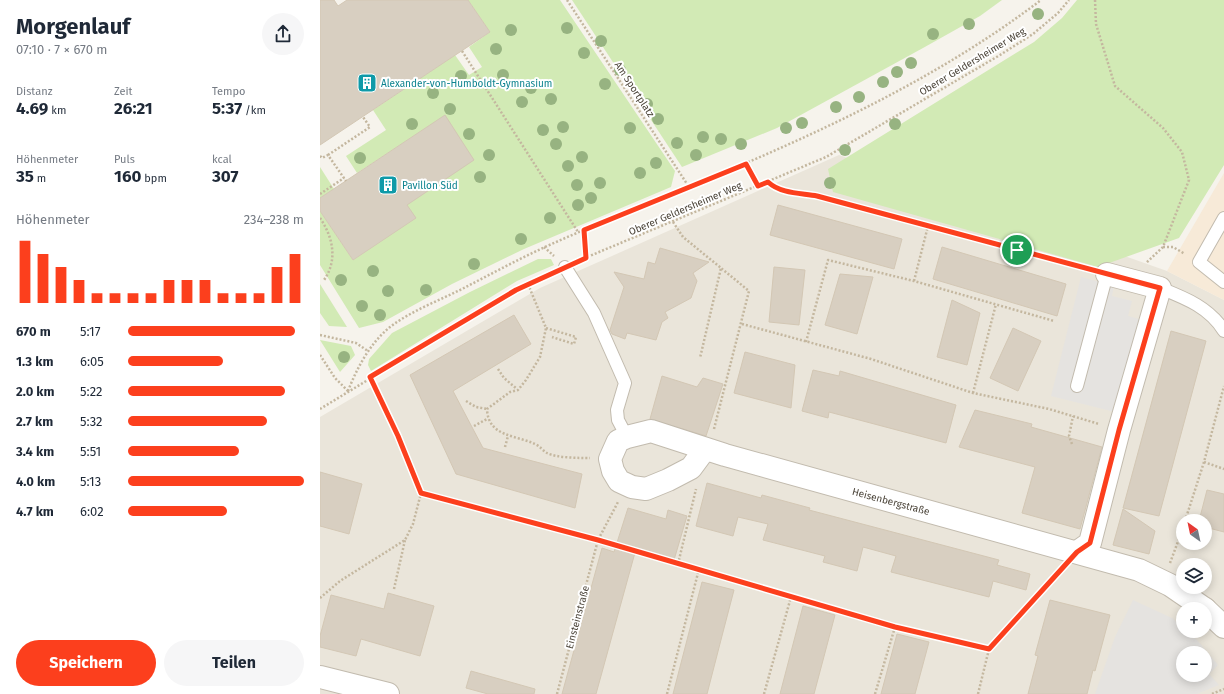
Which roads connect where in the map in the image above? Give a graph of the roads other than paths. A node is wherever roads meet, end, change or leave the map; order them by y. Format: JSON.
{"nodes":[{"id":1,"x":1224,"y":218,"type":"edge"},
{"id":2,"x":565,"y":267,"type":"road end"},
{"id":3,"x":1107,"y":274,"type":"joint"},
{"id":4,"x":1224,"y":282,"type":"edge"},
{"id":5,"x":1160,"y":288,"type":"junction"},
{"id":6,"x":1224,"y":330,"type":"edge"},
{"id":7,"x":1077,"y":386,"type":"dead end"},
{"id":8,"x":627,"y":437,"type":"junction"},
{"id":9,"x":705,"y":449,"type":"junction"},
{"id":10,"x":1077,"y":552,"type":"junction"},
{"id":11,"x":1194,"y":602,"type":"edge"},
{"id":12,"x":1212,"y":616,"type":"edge"},
{"id":13,"x":1224,"y":627,"type":"edge"},
{"id":14,"x":320,"y":677,"type":"edge"},
{"id":15,"x":388,"y":694,"type":"edge"}],
"edges":[{"from":1,"to":4,"type":"lane"},
{"from":2,"to":8,"type":"lane"},
{"from":3,"to":5,"type":"street"},
{"from":3,"to":7,"type":"lane"},
{"from":5,"to":6,"type":"lane"},
{"from":5,"to":10,"type":"street"},
{"from":8,"to":9,"type":"street","name":"Heisenbergstraße"},
{"from":8,"to":9,"type":"street"},
{"from":9,"to":10,"type":"street","name":"Heisenbergstraße"},
{"from":10,"to":11,"type":"street","name":"Heisenbergstraße"},
{"from":12,"to":13,"type":"street","name":"Heisenbergstraße"},
{"from":14,"to":15,"type":"street"}]}
